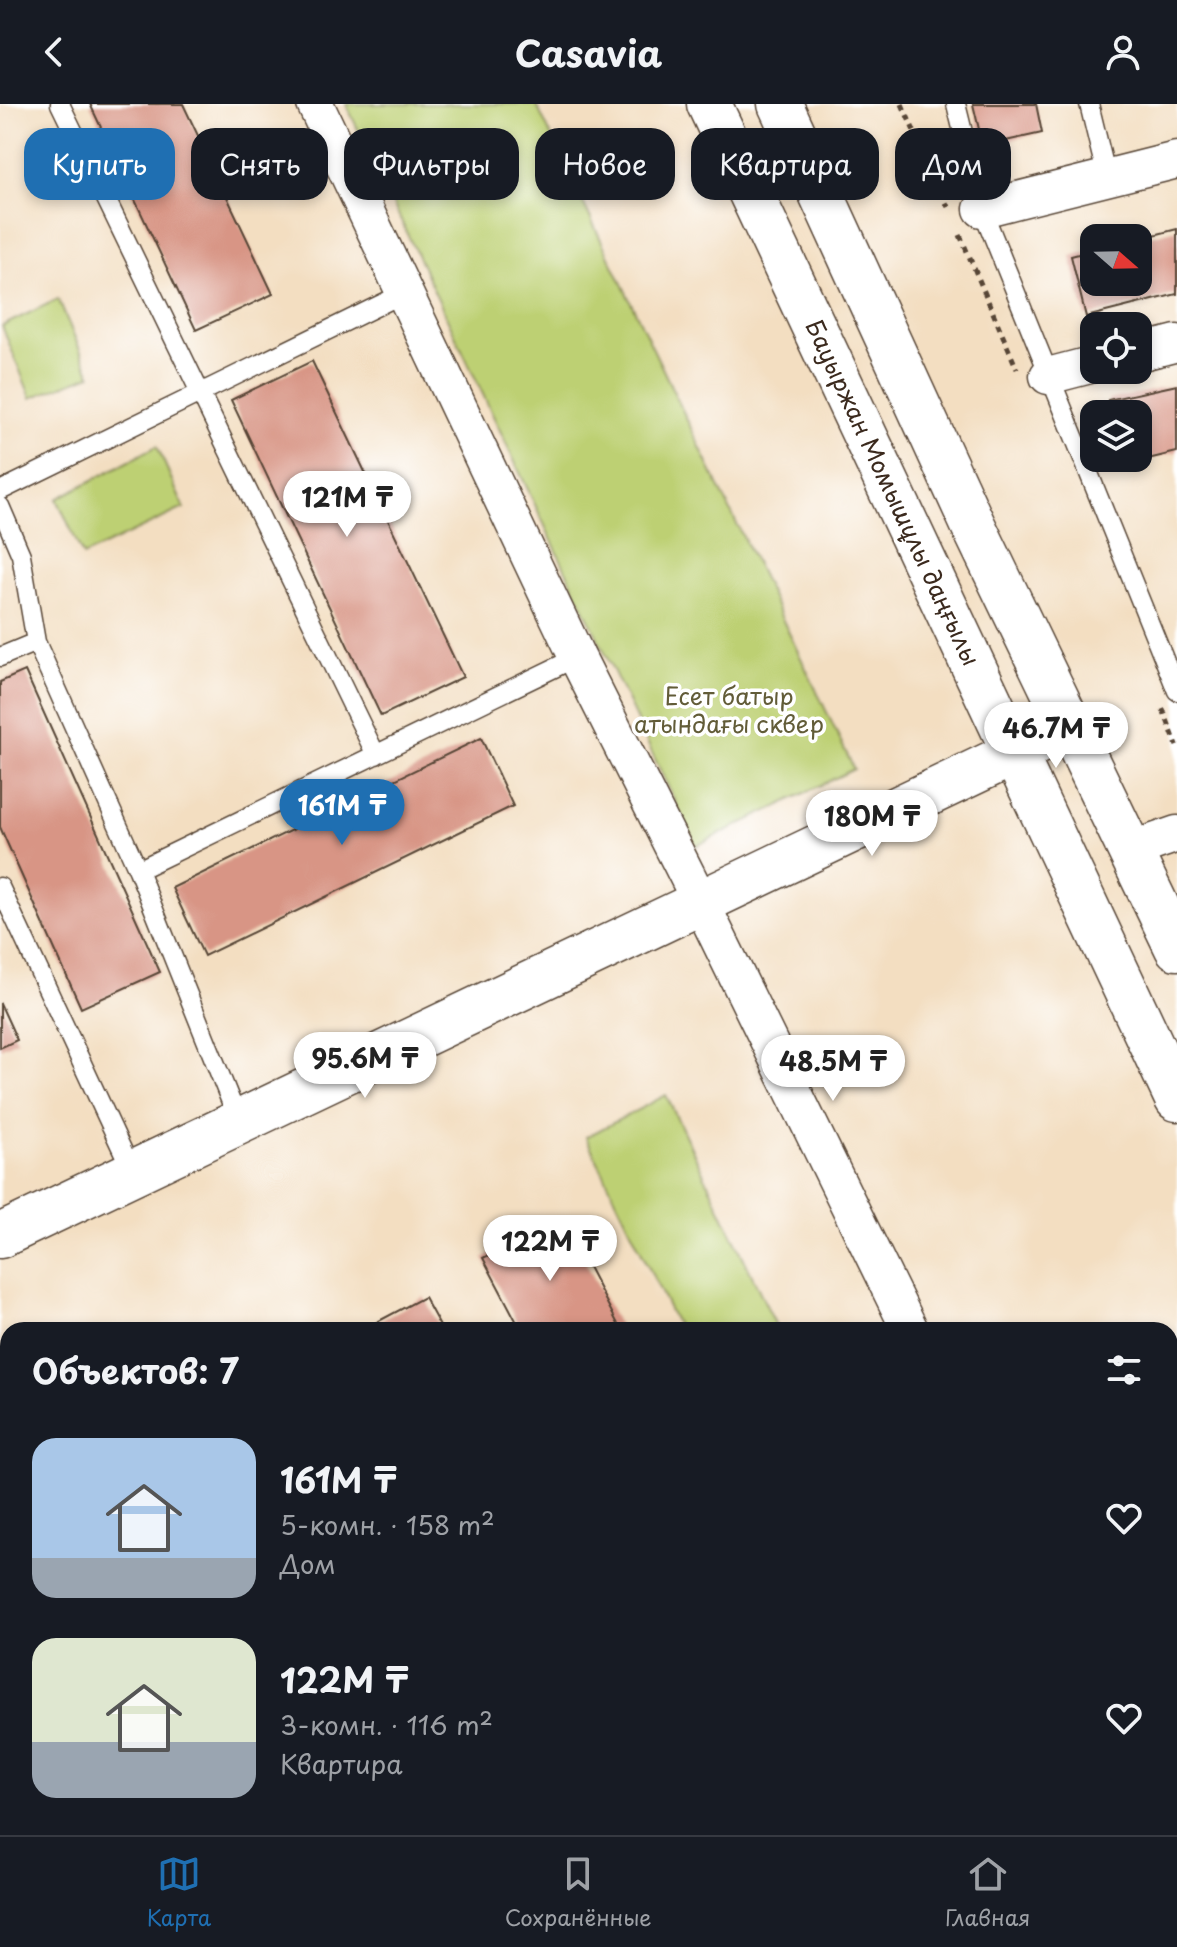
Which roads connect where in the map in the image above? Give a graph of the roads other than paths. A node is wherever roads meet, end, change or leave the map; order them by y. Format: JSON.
{"nodes":[{"id":1,"x":60,"y":104,"type":"edge"},
{"id":2,"x":315,"y":104,"type":"edge"},
{"id":3,"x":709,"y":104,"type":"edge"},
{"id":4,"x":780,"y":104,"type":"edge"},
{"id":5,"x":956,"y":104,"type":"edge"},
{"id":6,"x":1089,"y":104,"type":"edge"},
{"id":7,"x":1177,"y":160,"type":"edge"},
{"id":8,"x":1107,"y":178,"type":"junction"},
{"id":9,"x":982,"y":209,"type":"junction"},
{"id":10,"x":404,"y":293,"type":"junction"},
{"id":11,"x":1177,"y":343,"type":"edge"},
{"id":12,"x":1152,"y":349,"type":"edge"},
{"id":13,"x":1080,"y":368,"type":"edge"},
{"id":14,"x":1048,"y":376,"type":"junction"},
{"id":15,"x":198,"y":392,"type":"junction"},
{"id":16,"x":0,"y":491,"type":"edge"},
{"id":17,"x":0,"y":506,"type":"edge"},
{"id":18,"x":36,"y":642,"type":"junction"},
{"id":19,"x":0,"y":657,"type":"edge"},
{"id":20,"x":577,"y":657,"type":"junction"},
{"id":21,"x":1177,"y":691,"type":"edge"},
{"id":22,"x":1071,"y":726,"type":"junction"},
{"id":23,"x":1013,"y":752,"type":"junction"},
{"id":24,"x":376,"y":755,"type":"junction"},
{"id":25,"x":1177,"y":834,"type":"edge"},
{"id":26,"x":1131,"y":850,"type":"junction"},
{"id":27,"x":138,"y":870,"type":"junction"},
{"id":28,"x":0,"y":887,"type":"edge"},
{"id":29,"x":701,"y":903,"type":"junction"},
{"id":30,"x":18,"y":925,"type":"junction"},
{"id":31,"x":0,"y":933,"type":"edge"},
{"id":32,"x":1177,"y":948,"type":"edge"},
{"id":33,"x":1177,"y":1099,"type":"edge"},
{"id":34,"x":239,"y":1122,"type":"junction"},
{"id":35,"x":133,"y":1173,"type":"junction"},
{"id":36,"x":0,"y":1236,"type":"edge"},
{"id":37,"x":906,"y":1322,"type":"edge"}],
"edges":[{"from":1,"to":15,"type":"lane"},
{"from":2,"to":10,"type":"street"},
{"from":3,"to":23,"type":"main road","name":"Бауыржан Момышұлы даңғылы"},
{"from":4,"to":22,"type":"main road"},
{"from":5,"to":9,"type":"lane"},
{"from":6,"to":8,"type":"lane"},
{"from":7,"to":8,"type":"street"},
{"from":8,"to":9,"type":"street"},
{"from":9,"to":14,"type":"lane"},
{"from":10,"to":15,"type":"lane"},
{"from":10,"to":20,"type":"street"},
{"from":11,"to":12,"type":"street"},
{"from":13,"to":14,"type":"street"},
{"from":14,"to":21,"type":"lane"},
{"from":15,"to":16,"type":"lane"},
{"from":15,"to":24,"type":"lane"},
{"from":17,"to":18,"type":"lane"},
{"from":18,"to":19,"type":"lane"},
{"from":18,"to":27,"type":"lane"},
{"from":20,"to":24,"type":"lane"},
{"from":20,"to":29,"type":"street"},
{"from":22,"to":23,"type":"main road"},
{"from":22,"to":26,"type":"main road"},
{"from":23,"to":29,"type":"main road"},
{"from":23,"to":33,"type":"main road","name":"Бауыржан Момышұлы даңғылы"},
{"from":24,"to":27,"type":"lane"},
{"from":25,"to":26,"type":"street"},
{"from":26,"to":32,"type":"main road"},
{"from":27,"to":34,"type":"lane"},
{"from":28,"to":30,"type":"lane"},
{"from":29,"to":34,"type":"main road"},
{"from":29,"to":37,"type":"street"},
{"from":30,"to":31,"type":"lane"},
{"from":30,"to":35,"type":"lane"},
{"from":34,"to":35,"type":"main road"},
{"from":35,"to":36,"type":"main road"}]}
